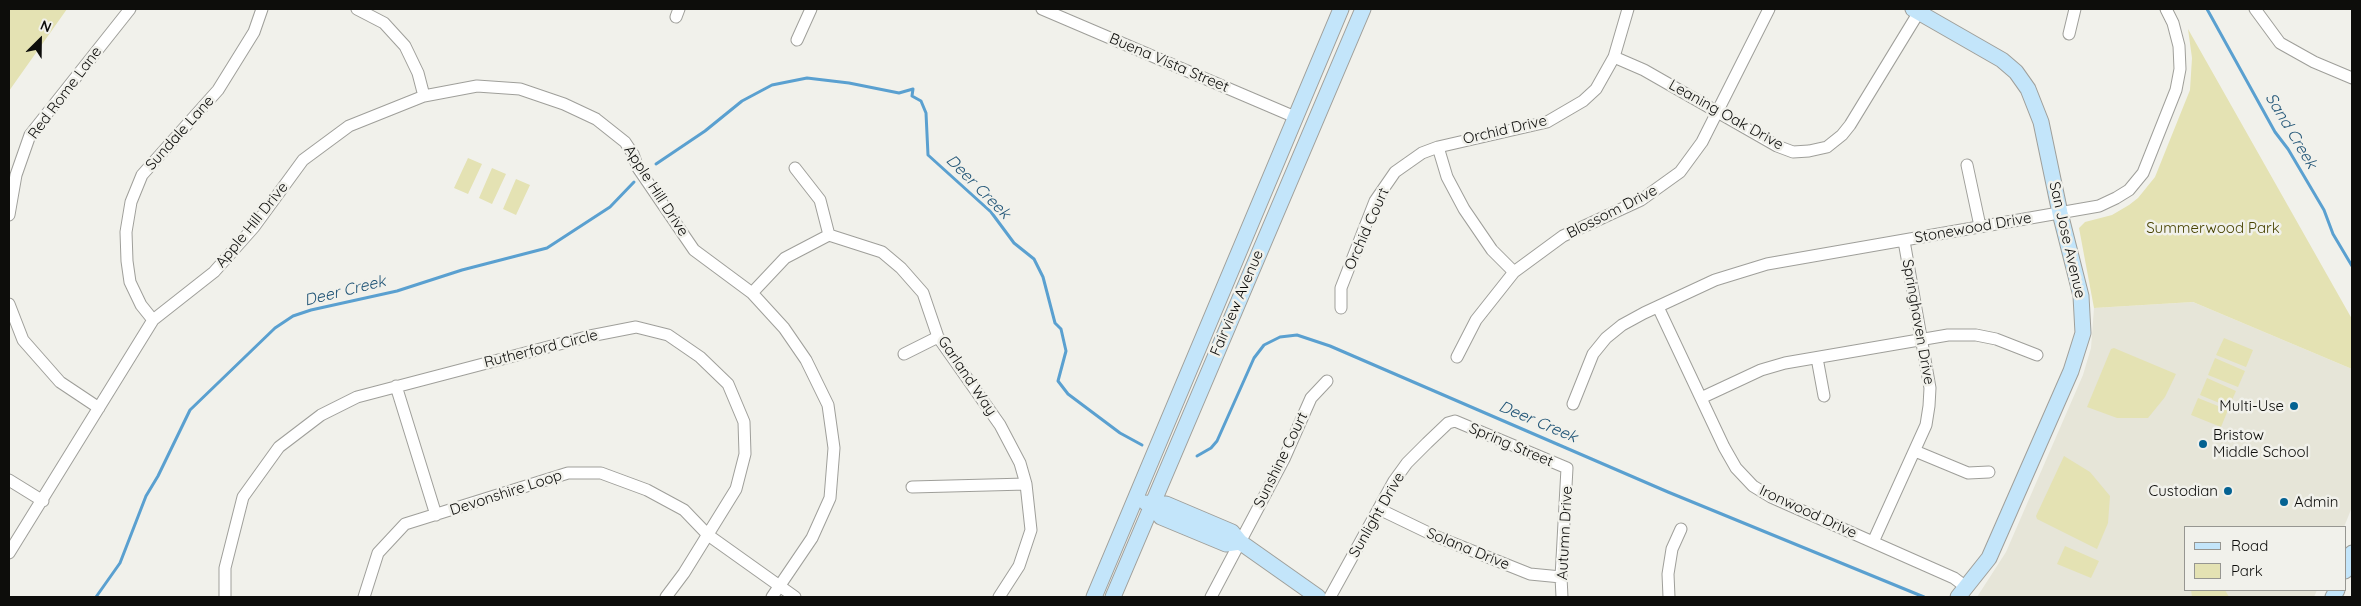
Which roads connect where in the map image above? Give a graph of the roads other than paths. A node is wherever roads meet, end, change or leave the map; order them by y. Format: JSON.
{"nodes":[{"id":1,"x":130,"y":9,"type":"edge"},
{"id":2,"x":262,"y":9,"type":"edge"},
{"id":3,"x":357,"y":9,"type":"edge"},
{"id":4,"x":812,"y":9,"type":"edge"},
{"id":5,"x":1042,"y":9,"type":"edge"},
{"id":6,"x":1341,"y":9,"type":"edge"},
{"id":7,"x":1363,"y":9,"type":"edge"},
{"id":8,"x":1628,"y":9,"type":"edge"},
{"id":9,"x":1769,"y":9,"type":"edge"},
{"id":10,"x":2074,"y":9,"type":"edge"},
{"id":11,"x":2166,"y":9,"type":"edge"},
{"id":12,"x":2255,"y":9,"type":"edge"},
{"id":13,"x":1916,"y":10,"type":"edge"},
{"id":14,"x":2069,"y":34,"type":"dead end"},
{"id":15,"x":797,"y":40,"type":"dead end"},
{"id":16,"x":1614,"y":58,"type":"junction"},
{"id":17,"x":2352,"y":78,"type":"edge"},
{"id":18,"x":424,"y":96,"type":"junction"},
{"id":19,"x":1717,"y":112,"type":"junction"},
{"id":20,"x":1296,"y":117,"type":"junction"},
{"id":21,"x":1438,"y":146,"type":"junction"},
{"id":22,"x":1967,"y":165,"type":"dead end"},
{"id":23,"x":796,"y":168,"type":"dead end"},
{"id":24,"x":2060,"y":214,"type":"junction"},
{"id":25,"x":9,"y":215,"type":"edge"},
{"id":26,"x":1980,"y":226,"type":"junction"},
{"id":27,"x":829,"y":235,"type":"junction"},
{"id":28,"x":1904,"y":240,"type":"junction"},
{"id":29,"x":1514,"y":272,"type":"junction"},
{"id":30,"x":752,"y":293,"type":"junction"},
{"id":31,"x":9,"y":304,"type":"edge"},
{"id":32,"x":1658,"y":307,"type":"junction"},
{"id":33,"x":1341,"y":308,"type":"dead end"},
{"id":34,"x":153,"y":320,"type":"junction"},
{"id":35,"x":938,"y":337,"type":"junction"},
{"id":36,"x":1921,"y":340,"type":"junction"},
{"id":37,"x":904,"y":354,"type":"dead end"},
{"id":38,"x":2037,"y":355,"type":"dead end"},
{"id":39,"x":1457,"y":357,"type":"dead end"},
{"id":40,"x":1817,"y":358,"type":"junction"},
{"id":41,"x":1326,"y":381,"type":"dead end"},
{"id":42,"x":396,"y":386,"type":"junction"},
{"id":43,"x":1824,"y":396,"type":"dead end"},
{"id":44,"x":1701,"y":398,"type":"junction"},
{"id":45,"x":1573,"y":404,"type":"dead end"},
{"id":46,"x":99,"y":408,"type":"junction"},
{"id":47,"x":1455,"y":422,"type":"joint"},
{"id":48,"x":1915,"y":451,"type":"junction"},
{"id":49,"x":1567,"y":468,"type":"joint"},
{"id":50,"x":1989,"y":472,"type":"dead end"},
{"id":51,"x":9,"y":480,"type":"edge"},
{"id":52,"x":1026,"y":484,"type":"junction"},
{"id":53,"x":912,"y":488,"type":"dead end"},
{"id":54,"x":1136,"y":499,"type":"junction"},
{"id":55,"x":43,"y":501,"type":"junction"},
{"id":56,"x":1152,"y":506,"type":"junction"},
{"id":57,"x":1379,"y":509,"type":"junction"},
{"id":58,"x":436,"y":515,"type":"junction"},
{"id":59,"x":1682,"y":530,"type":"dead end"},
{"id":60,"x":708,"y":535,"type":"junction"},
{"id":61,"x":1240,"y":542,"type":"junction"},
{"id":62,"x":1873,"y":542,"type":"junction"},
{"id":63,"x":9,"y":553,"type":"edge"},
{"id":64,"x":2352,"y":554,"type":"edge"},
{"id":65,"x":2346,"y":569,"type":"edge"},
{"id":66,"x":1561,"y":577,"type":"junction"},
{"id":67,"x":780,"y":587,"type":"junction"},
{"id":68,"x":1962,"y":592,"type":"edge"},
{"id":69,"x":225,"y":597,"type":"edge"},
{"id":70,"x":364,"y":597,"type":"edge"},
{"id":71,"x":666,"y":597,"type":"edge"},
{"id":72,"x":772,"y":597,"type":"edge"},
{"id":73,"x":796,"y":597,"type":"edge"},
{"id":74,"x":999,"y":597,"type":"edge"},
{"id":75,"x":1094,"y":597,"type":"edge"},
{"id":76,"x":1113,"y":597,"type":"edge"},
{"id":77,"x":1211,"y":597,"type":"edge"},
{"id":78,"x":1318,"y":597,"type":"edge"},
{"id":79,"x":1330,"y":597,"type":"edge"},
{"id":80,"x":1562,"y":597,"type":"edge"},
{"id":81,"x":1669,"y":597,"type":"edge"}],
"edges":[{"from":1,"to":25,"type":"street","name":"Red Rome Lane"},
{"from":2,"to":34,"type":"street","name":"Sundale Lane"},
{"from":3,"to":18,"type":"street"},
{"from":4,"to":15,"type":"street"},
{"from":5,"to":20,"type":"street","name":"Buena Vista Street"},
{"from":6,"to":20,"type":"main road","name":"Fairview Avenue"},
{"from":7,"to":56,"type":"main road","name":"Fairview Avenue"},
{"from":8,"to":16,"type":"street","name":"Orchid Drive"},
{"from":9,"to":19,"type":"street","name":"Blossom Drive"},
{"from":10,"to":14,"type":"street"},
{"from":11,"to":24,"type":"street","name":"Stonewood Drive"},
{"from":12,"to":17,"type":"street"},
{"from":13,"to":19,"type":"street","name":"Leaning Oak Drive"},
{"from":13,"to":24,"type":"main road","name":"San Jose Avenue"},
{"from":16,"to":19,"type":"street","name":"Leaning Oak Drive"},
{"from":16,"to":21,"type":"street","name":"Orchid Drive"},
{"from":18,"to":30,"type":"street","name":"Apple Hill Drive"},
{"from":18,"to":34,"type":"street","name":"Apple Hill Drive"},
{"from":19,"to":29,"type":"street","name":"Blossom Drive"},
{"from":20,"to":54,"type":"main road","name":"Fairview Avenue"},
{"from":21,"to":29,"type":"street"},
{"from":21,"to":33,"type":"street","name":"Orchid Court"},
{"from":22,"to":26,"type":"street"},
{"from":23,"to":27,"type":"street"},
{"from":24,"to":26,"type":"street","name":"Stonewood Drive"},
{"from":24,"to":68,"type":"main road","name":"San Jose Avenue"},
{"from":26,"to":28,"type":"street","name":"Stonewood Drive"},
{"from":27,"to":30,"type":"street"},
{"from":27,"to":35,"type":"street","name":"Garland Way"},
{"from":28,"to":32,"type":"street","name":"Stonewood Drive"},
{"from":28,"to":36,"type":"street","name":"Springhaven Drive"},
{"from":29,"to":39,"type":"street","name":"Blossom Drive"},
{"from":30,"to":67,"type":"street","name":"Apple Hill Drive"},
{"from":31,"to":46,"type":"street"},
{"from":32,"to":44,"type":"street","name":"Ironwood Drive"},
{"from":32,"to":45,"type":"street","name":"Stonewood Drive"},
{"from":34,"to":46,"type":"street","name":"Apple Hill Drive"},
{"from":35,"to":37,"type":"street"},
{"from":35,"to":52,"type":"street","name":"Garland Way"},
{"from":36,"to":38,"type":"street"},
{"from":36,"to":40,"type":"street"},
{"from":36,"to":48,"type":"street","name":"Springhaven Drive"},
{"from":40,"to":43,"type":"street"},
{"from":40,"to":44,"type":"street"},
{"from":41,"to":61,"type":"street","name":"Sunshine Court"},
{"from":42,"to":58,"type":"street"},
{"from":42,"to":60,"type":"street","name":"Rutherford Circle"},
{"from":42,"to":69,"type":"street","name":"Rutherford Circle"},
{"from":44,"to":62,"type":"street","name":"Ironwood Drive"},
{"from":46,"to":55,"type":"street","name":"Apple Hill Drive"},
{"from":47,"to":49,"type":"street","name":"Spring Street"},
{"from":47,"to":57,"type":"street","name":"Sunlight Drive"},
{"from":48,"to":50,"type":"street"},
{"from":48,"to":62,"type":"street","name":"Springhaven Drive"},
{"from":49,"to":66,"type":"street","name":"Autumn Drive"},
{"from":51,"to":55,"type":"street"},
{"from":52,"to":53,"type":"street"},
{"from":52,"to":74,"type":"street","name":"Garland Way"},
{"from":54,"to":56,"type":"main road"},
{"from":54,"to":75,"type":"main road","name":"Fairview Avenue"},
{"from":55,"to":63,"type":"street","name":"Apple Hill Drive"},
{"from":56,"to":61,"type":"main road"},
{"from":56,"to":76,"type":"main road","name":"Fairview Avenue"},
{"from":57,"to":66,"type":"street","name":"Solana Drive"},
{"from":57,"to":79,"type":"street","name":"Sunlight Drive"},
{"from":58,"to":60,"type":"street","name":"Devonshire Loop"},
{"from":58,"to":70,"type":"street","name":"Devonshire Loop"},
{"from":59,"to":81,"type":"street"},
{"from":60,"to":67,"type":"street","name":"Devonshire Loop"},
{"from":60,"to":71,"type":"street","name":"Rutherford Circle"},
{"from":61,"to":77,"type":"street","name":"Sunshine Court"},
{"from":61,"to":78,"type":"main road"},
{"from":62,"to":68,"type":"street","name":"Ironwood Drive"},
{"from":64,"to":65,"type":"main road"},
{"from":66,"to":80,"type":"street","name":"Autumn Drive"},
{"from":67,"to":72,"type":"street","name":"Apple Hill Drive"},
{"from":67,"to":73,"type":"street"}]}
